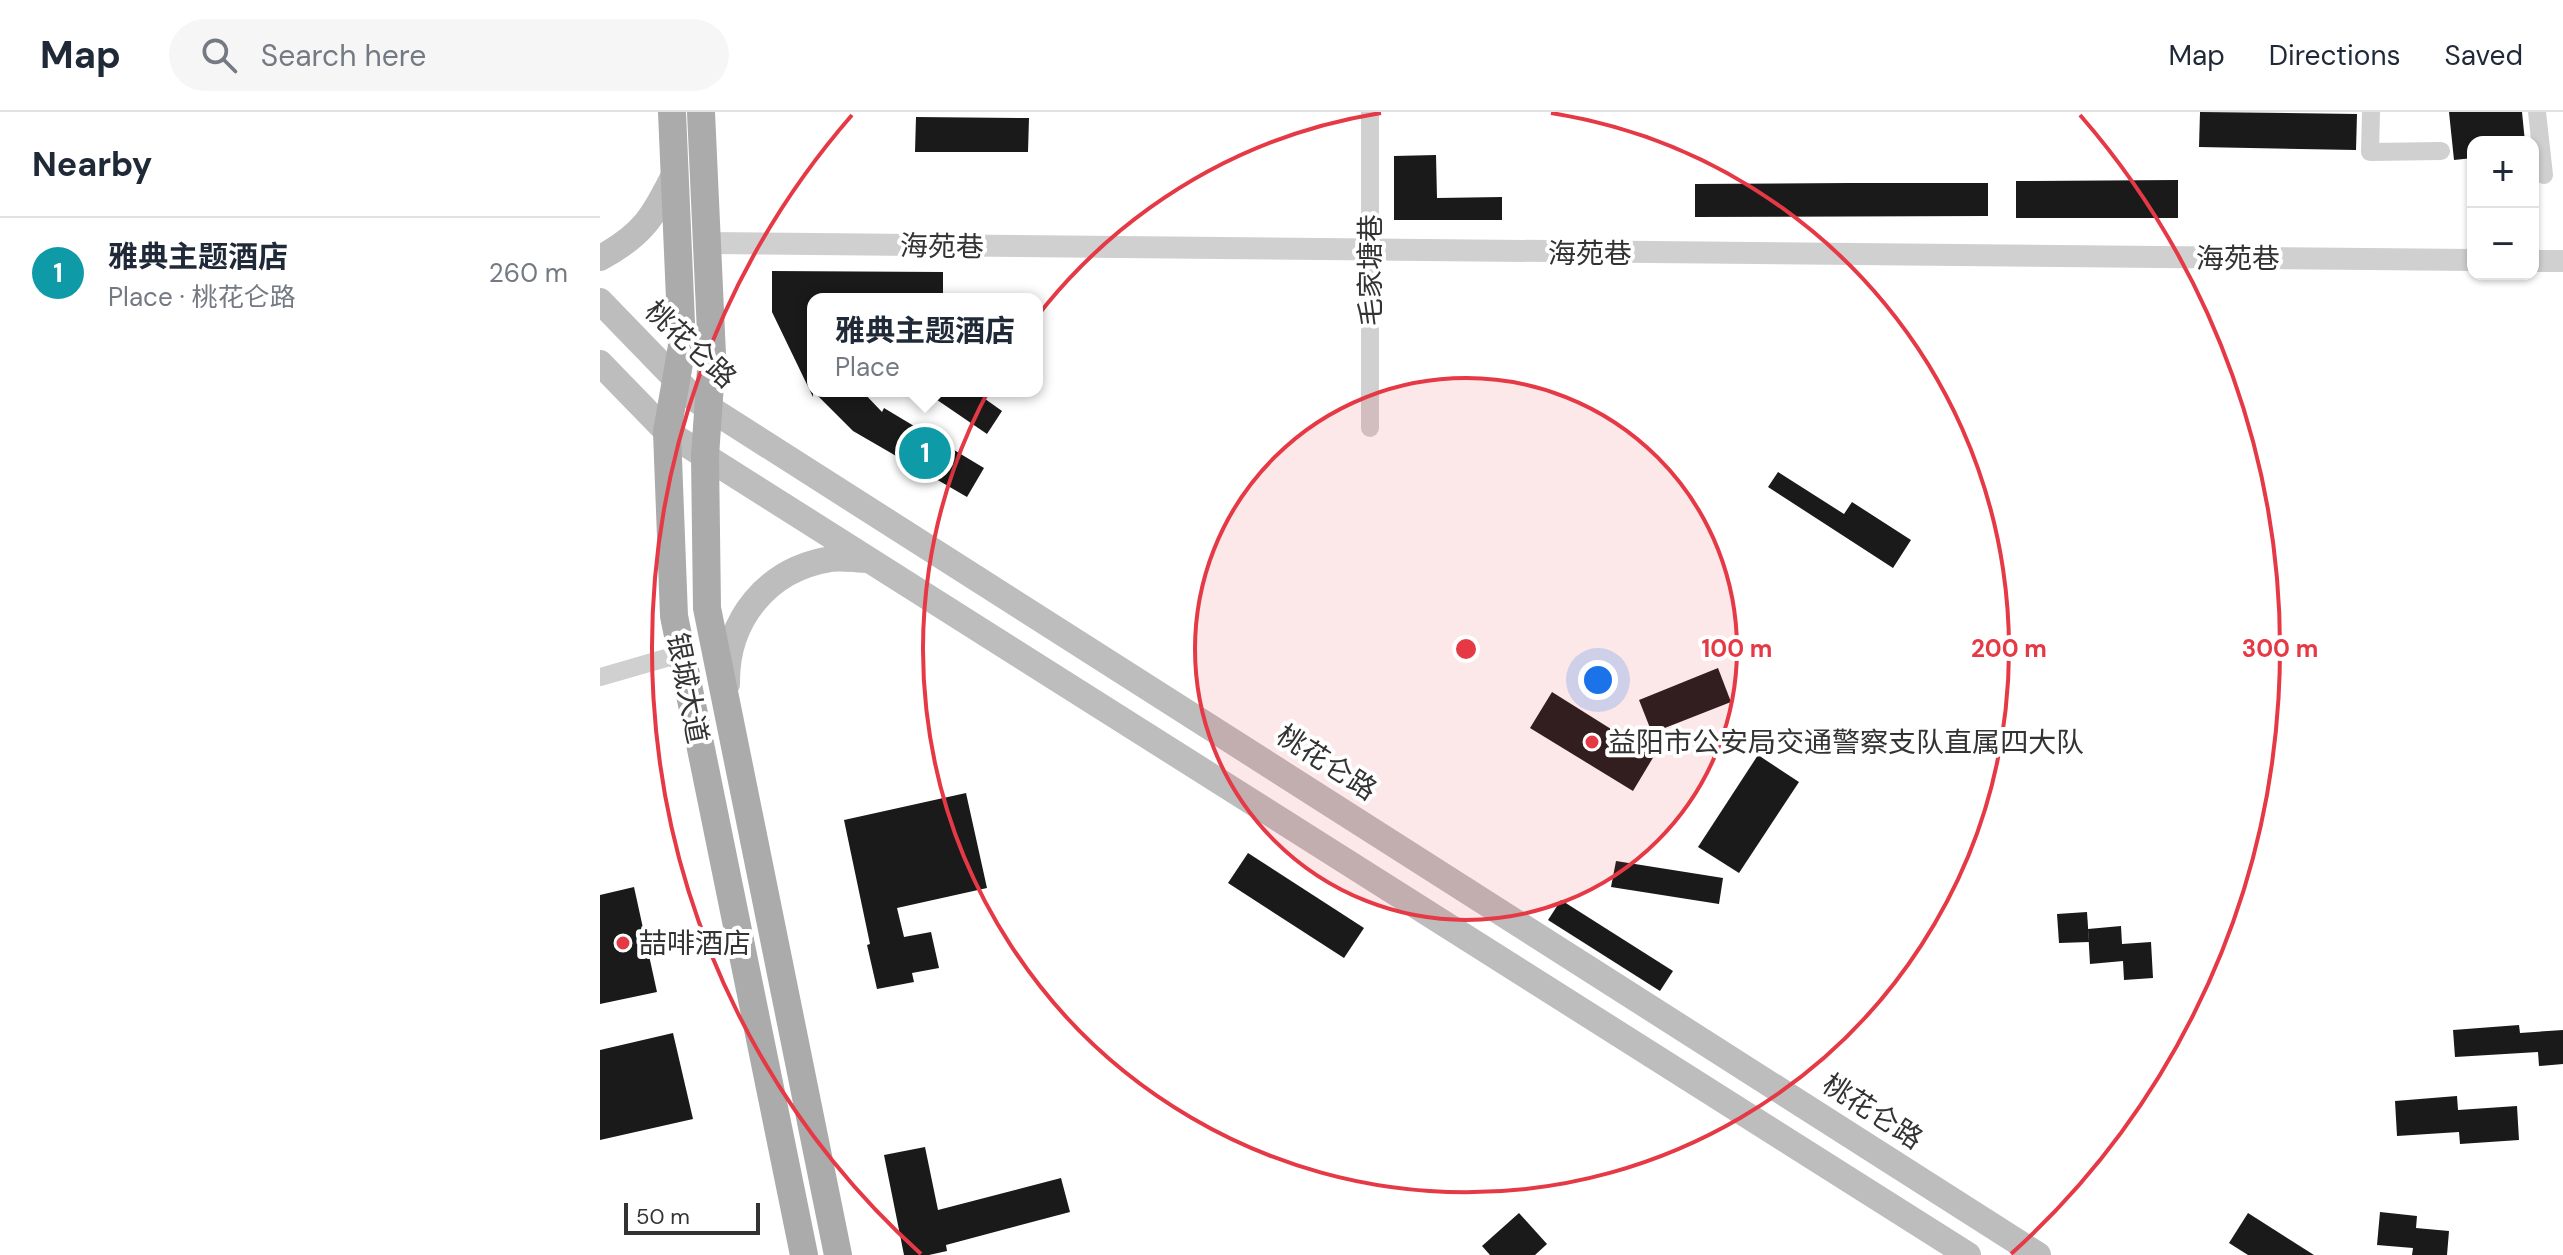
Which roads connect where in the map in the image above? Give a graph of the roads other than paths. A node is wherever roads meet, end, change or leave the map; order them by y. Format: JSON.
{"nodes":[{"id":1,"x":672,"y":112,"type":"edge"},
{"id":2,"x":701,"y":112,"type":"edge"},
{"id":3,"x":1370,"y":112,"type":"edge"},
{"id":4,"x":2371,"y":112,"type":"edge"},
{"id":5,"x":2537,"y":112,"type":"edge"},
{"id":6,"x":2441,"y":151,"type":"dead end"},
{"id":7,"x":675,"y":173,"type":"junction"},
{"id":8,"x":2544,"y":175,"type":"dead end"},
{"id":9,"x":707,"y":243,"type":"junction"},
{"id":10,"x":1369,"y":251,"type":"junction"},
{"id":11,"x":600,"y":258,"type":"edge"},
{"id":12,"x":2467,"y":260,"type":"edge"},
{"id":13,"x":2539,"y":261,"type":"edge"},
{"id":14,"x":2563,"y":261,"type":"edge"},
{"id":15,"x":600,"y":301,"type":"edge"},
{"id":16,"x":600,"y":363,"type":"edge"},
{"id":17,"x":676,"y":380,"type":"junction"},
{"id":18,"x":709,"y":407,"type":"junction"},
{"id":19,"x":1370,"y":428,"type":"dead end"},
{"id":20,"x":667,"y":432,"type":"junction"},
{"id":21,"x":705,"y":456,"type":"junction"},
{"id":22,"x":872,"y":560,"type":"junction"},
{"id":23,"x":680,"y":654,"type":"junction"},
{"id":24,"x":600,"y":677,"type":"edge"},
{"id":25,"x":727,"y":700,"type":"junction"},
{"id":26,"x":804,"y":1255,"type":"edge"},
{"id":27,"x":838,"y":1255,"type":"edge"},
{"id":28,"x":1968,"y":1255,"type":"edge"},
{"id":29,"x":2038,"y":1255,"type":"edge"}],
"edges":[{"from":1,"to":7,"type":"main road","name":"银城大道"},
{"from":2,"to":9,"type":"main road","name":"银城大道"},
{"from":3,"to":10,"type":"street","name":"毛家塘巷"},
{"from":4,"to":6,"type":"street"},
{"from":5,"to":8,"type":"street"},
{"from":7,"to":11,"type":"main road"},
{"from":7,"to":17,"type":"main road","name":"银城大道"},
{"from":9,"to":10,"type":"street","name":"海苑巷"},
{"from":9,"to":18,"type":"main road","name":"银城大道"},
{"from":10,"to":12,"type":"street","name":"海苑巷"},
{"from":10,"to":19,"type":"street","name":"毛家塘巷"},
{"from":13,"to":14,"type":"street"},
{"from":15,"to":17,"type":"main road","name":"桃花仑路"},
{"from":16,"to":20,"type":"main road"},
{"from":17,"to":18,"type":"main road","name":"桃花仑路"},
{"from":17,"to":20,"type":"main road","name":"银城大道"},
{"from":18,"to":21,"type":"main road","name":"银城大道"},
{"from":18,"to":29,"type":"main road","name":"桃花仑路"},
{"from":20,"to":21,"type":"main road"},
{"from":20,"to":23,"type":"main road","name":"银城大道"},
{"from":21,"to":22,"type":"main road"},
{"from":21,"to":25,"type":"main road","name":"银城大道"},
{"from":22,"to":25,"type":"main road"},
{"from":22,"to":28,"type":"main road"},
{"from":23,"to":24,"type":"street"},
{"from":23,"to":26,"type":"main road","name":"银城大道"},
{"from":25,"to":27,"type":"main road","name":"银城大道"}]}
